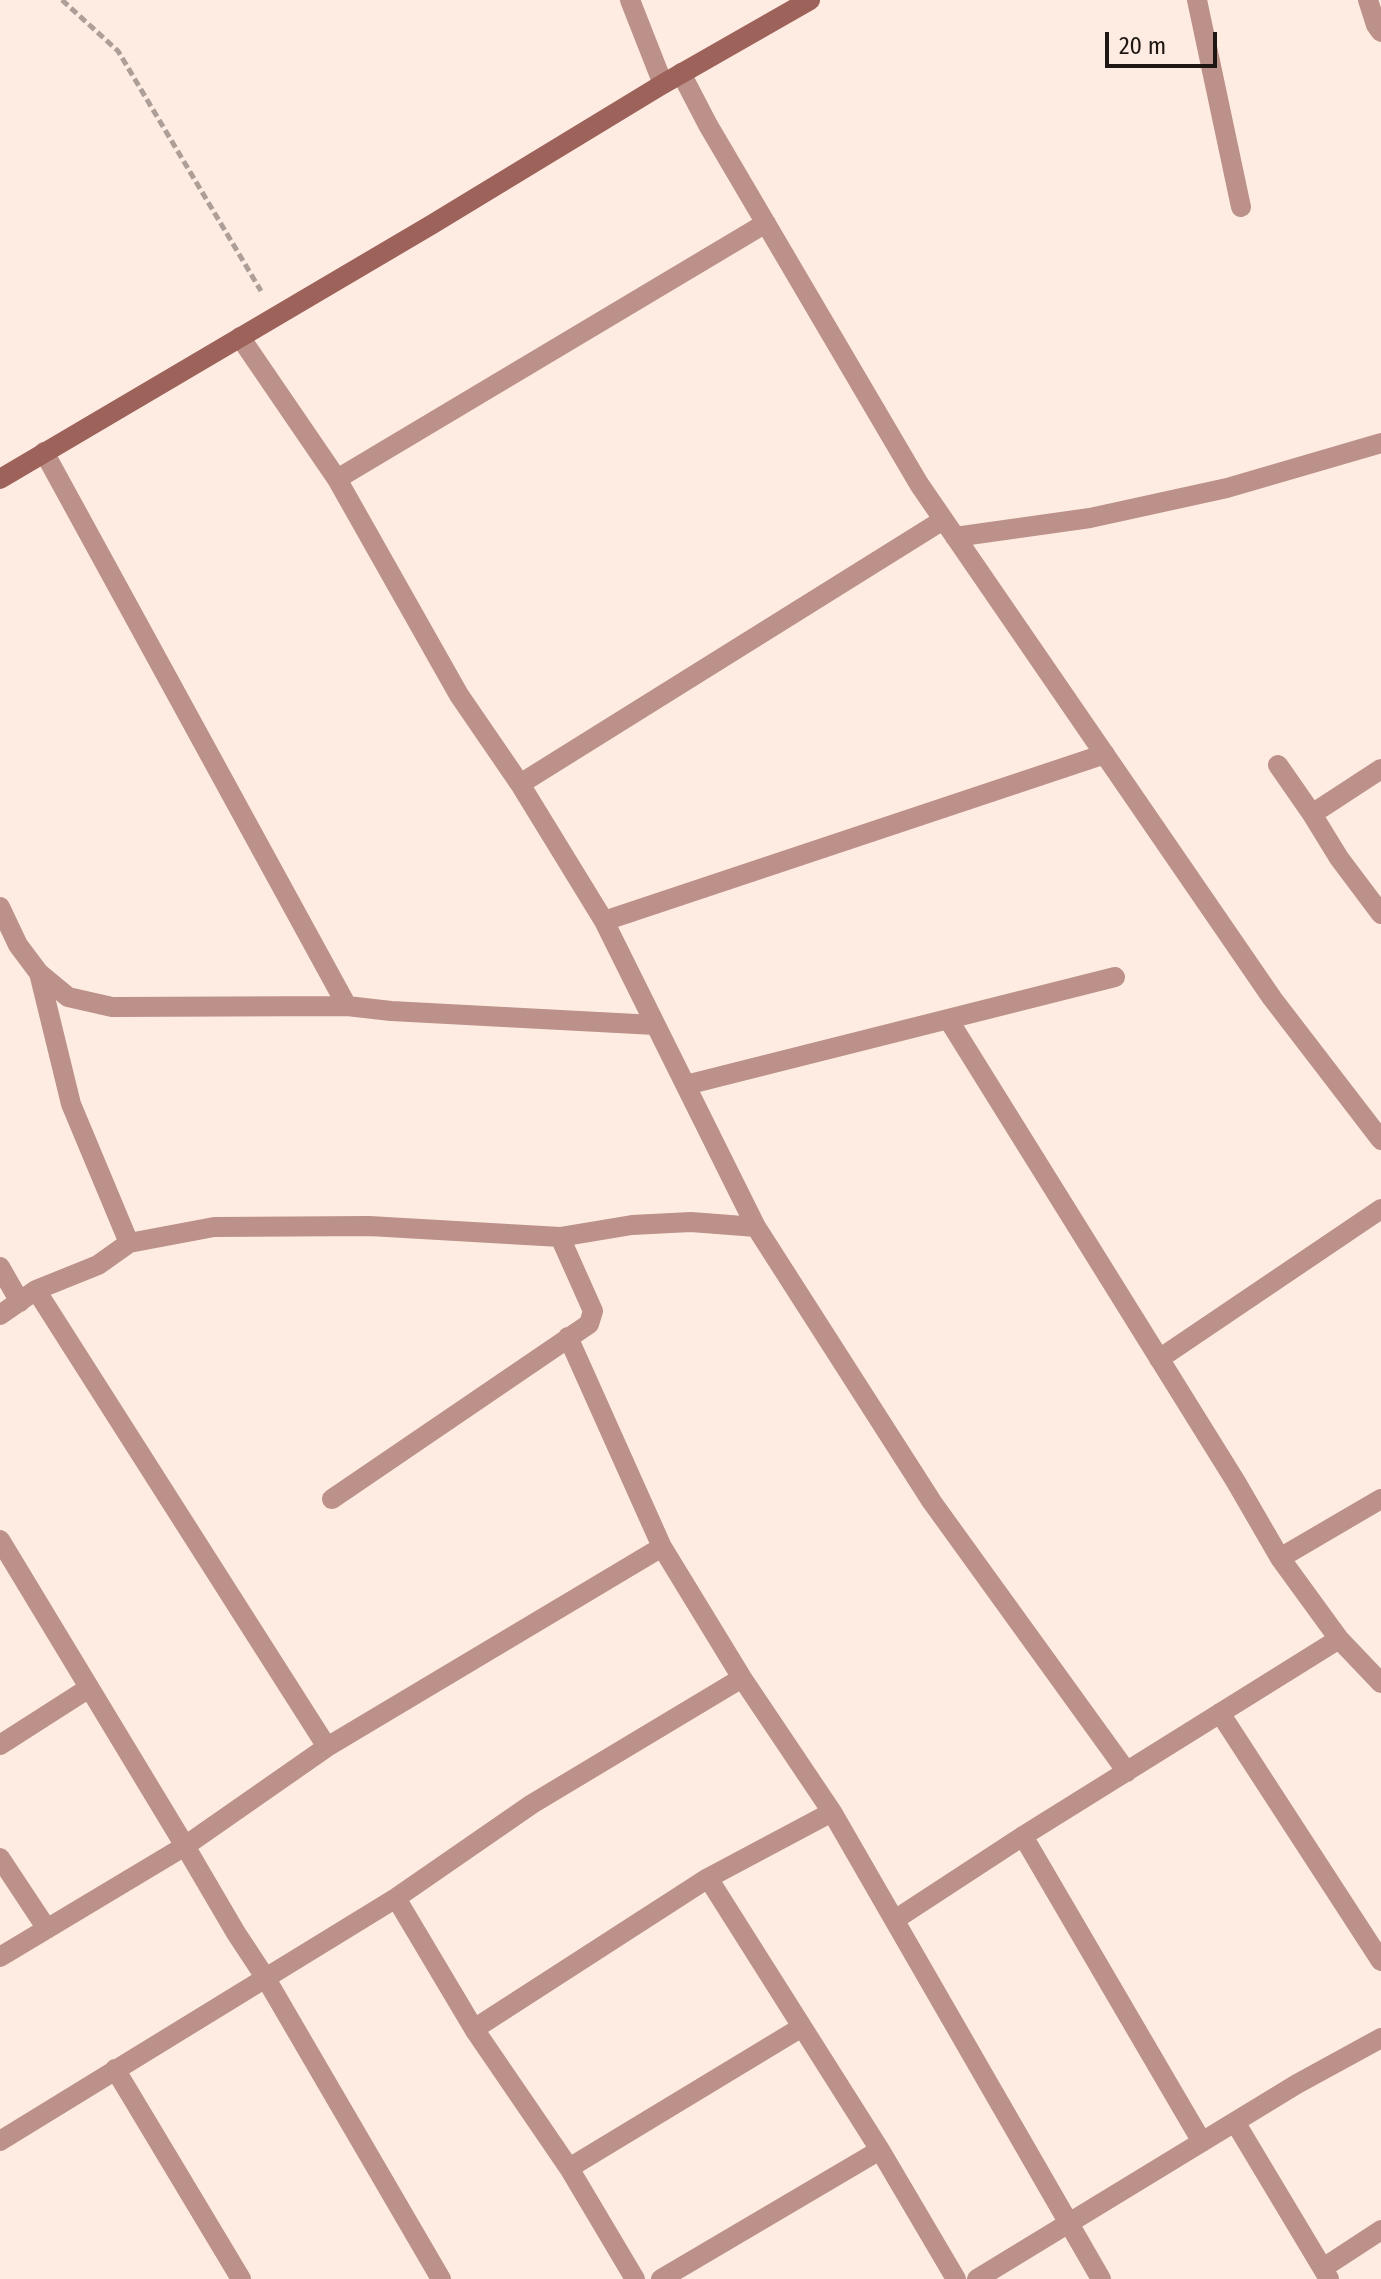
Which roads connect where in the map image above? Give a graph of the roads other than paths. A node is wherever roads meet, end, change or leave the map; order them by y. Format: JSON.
{"nodes":[{"id":1,"x":630,"y":0,"type":"edge"},
{"id":2,"x":810,"y":0,"type":"edge"},
{"id":3,"x":1197,"y":0,"type":"edge"},
{"id":4,"x":1368,"y":0,"type":"edge"},
{"id":5,"x":1381,"y":32,"type":"edge"},
{"id":6,"x":672,"y":78,"type":"junction"},
{"id":7,"x":1241,"y":207,"type":"dead end"},
{"id":8,"x":766,"y":223,"type":"junction"},
{"id":9,"x":240,"y":337,"type":"junction"},
{"id":10,"x":1381,"y":443,"type":"edge"},
{"id":11,"x":44,"y":452,"type":"junction"},
{"id":12,"x":0,"y":479,"type":"edge"},
{"id":13,"x":337,"y":479,"type":"junction"},
{"id":14,"x":949,"y":528,"type":"junction"},
{"id":15,"x":1105,"y":754,"type":"junction"},
{"id":16,"x":1278,"y":765,"type":"dead end"},
{"id":17,"x":1381,"y":769,"type":"edge"},
{"id":18,"x":520,"y":784,"type":"junction"},
{"id":19,"x":1312,"y":814,"type":"junction"},
{"id":20,"x":0,"y":907,"type":"edge"},
{"id":21,"x":1381,"y":914,"type":"edge"},
{"id":22,"x":604,"y":921,"type":"junction"},
{"id":23,"x":39,"y":973,"type":"junction"},
{"id":24,"x":1115,"y":977,"type":"dead end"},
{"id":25,"x":347,"y":1006,"type":"junction"},
{"id":26,"x":948,"y":1019,"type":"junction"},
{"id":27,"x":655,"y":1025,"type":"junction"},
{"id":28,"x":686,"y":1085,"type":"junction"},
{"id":29,"x":1381,"y":1140,"type":"edge"},
{"id":30,"x":1381,"y":1209,"type":"edge"},
{"id":31,"x":756,"y":1227,"type":"junction"},
{"id":32,"x":560,"y":1237,"type":"junction"},
{"id":33,"x":129,"y":1243,"type":"junction"},
{"id":34,"x":0,"y":1267,"type":"edge"},
{"id":35,"x":28,"y":1296,"type":"junction"},
{"id":36,"x":0,"y":1315,"type":"edge"},
{"id":37,"x":568,"y":1337,"type":"junction"},
{"id":38,"x":1159,"y":1359,"type":"junction"},
{"id":39,"x":332,"y":1499,"type":"dead end"},
{"id":40,"x":1381,"y":1499,"type":"edge"},
{"id":41,"x":662,"y":1547,"type":"junction"},
{"id":42,"x":4,"y":1553,"type":"edge"},
{"id":43,"x":1280,"y":1558,"type":"junction"},
{"id":44,"x":1339,"y":1639,"type":"junction"},
{"id":45,"x":742,"y":1678,"type":"junction"},
{"id":46,"x":1381,"y":1683,"type":"edge"},
{"id":47,"x":89,"y":1688,"type":"junction"},
{"id":48,"x":1220,"y":1713,"type":"junction"},
{"id":49,"x":0,"y":1745,"type":"edge"},
{"id":50,"x":327,"y":1747,"type":"junction"},
{"id":51,"x":1127,"y":1772,"type":"junction"},
{"id":52,"x":832,"y":1812,"type":"junction"},
{"id":53,"x":1023,"y":1836,"type":"junction"},
{"id":54,"x":185,"y":1846,"type":"junction"},
{"id":55,"x":0,"y":1858,"type":"edge"},
{"id":56,"x":708,"y":1878,"type":"junction"},
{"id":57,"x":396,"y":1898,"type":"junction"},
{"id":58,"x":896,"y":1919,"type":"junction"},
{"id":59,"x":47,"y":1929,"type":"junction"},
{"id":60,"x":0,"y":1957,"type":"edge"},
{"id":61,"x":1381,"y":1961,"type":"edge"},
{"id":62,"x":265,"y":1977,"type":"junction"},
{"id":63,"x":802,"y":2027,"type":"junction"},
{"id":64,"x":474,"y":2029,"type":"junction"},
{"id":65,"x":1381,"y":2038,"type":"edge"},
{"id":66,"x":115,"y":2069,"type":"junction"},
{"id":67,"x":1235,"y":2122,"type":"junction"},
{"id":68,"x":0,"y":2141,"type":"edge"},
{"id":69,"x":1202,"y":2142,"type":"junction"},
{"id":70,"x":880,"y":2150,"type":"junction"},
{"id":71,"x":569,"y":2168,"type":"junction"},
{"id":72,"x":1069,"y":2224,"type":"junction"},
{"id":73,"x":1381,"y":2230,"type":"edge"},
{"id":74,"x":1326,"y":2273,"type":"edge"},
{"id":75,"x":241,"y":2279,"type":"edge"},
{"id":76,"x":441,"y":2279,"type":"edge"},
{"id":77,"x":635,"y":2279,"type":"edge"},
{"id":78,"x":661,"y":2279,"type":"edge"},
{"id":79,"x":956,"y":2279,"type":"edge"},
{"id":80,"x":977,"y":2279,"type":"edge"},
{"id":81,"x":1101,"y":2279,"type":"edge"}],
"edges":[{"from":1,"to":6,"type":"street"},
{"from":2,"to":6,"type":"street"},
{"from":3,"to":7,"type":"street"},
{"from":4,"to":5,"type":"street"},
{"from":6,"to":8,"type":"street"},
{"from":6,"to":9,"type":"street"},
{"from":8,"to":13,"type":"street"},
{"from":8,"to":14,"type":"street"},
{"from":9,"to":11,"type":"street"},
{"from":9,"to":13,"type":"street"},
{"from":10,"to":14,"type":"street"},
{"from":11,"to":12,"type":"street"},
{"from":11,"to":25,"type":"street"},
{"from":13,"to":18,"type":"street"},
{"from":14,"to":15,"type":"street"},
{"from":14,"to":18,"type":"street"},
{"from":15,"to":22,"type":"street"},
{"from":15,"to":29,"type":"street"},
{"from":16,"to":19,"type":"street"},
{"from":17,"to":19,"type":"street"},
{"from":18,"to":22,"type":"street"},
{"from":19,"to":21,"type":"street"},
{"from":20,"to":23,"type":"street"},
{"from":22,"to":27,"type":"street"},
{"from":23,"to":25,"type":"street"},
{"from":23,"to":33,"type":"street"},
{"from":24,"to":26,"type":"street"},
{"from":25,"to":27,"type":"street"},
{"from":26,"to":28,"type":"street"},
{"from":26,"to":38,"type":"street"},
{"from":27,"to":28,"type":"street"},
{"from":28,"to":31,"type":"street"},
{"from":30,"to":38,"type":"street"},
{"from":31,"to":32,"type":"street"},
{"from":31,"to":51,"type":"street"},
{"from":32,"to":33,"type":"street"},
{"from":32,"to":37,"type":"street"},
{"from":33,"to":35,"type":"street"},
{"from":34,"to":35,"type":"street"},
{"from":35,"to":36,"type":"street"},
{"from":35,"to":50,"type":"street"},
{"from":37,"to":39,"type":"street"},
{"from":37,"to":41,"type":"street"},
{"from":38,"to":43,"type":"street"},
{"from":40,"to":43,"type":"street"},
{"from":41,"to":45,"type":"street"},
{"from":41,"to":50,"type":"street"},
{"from":42,"to":47,"type":"street"},
{"from":43,"to":44,"type":"street"},
{"from":44,"to":46,"type":"street"},
{"from":44,"to":48,"type":"street"},
{"from":45,"to":52,"type":"street"},
{"from":45,"to":57,"type":"street"},
{"from":47,"to":49,"type":"street"},
{"from":47,"to":54,"type":"street"},
{"from":48,"to":51,"type":"street"},
{"from":48,"to":61,"type":"street"},
{"from":50,"to":54,"type":"street"},
{"from":51,"to":53,"type":"street"},
{"from":52,"to":56,"type":"street"},
{"from":52,"to":58,"type":"street"},
{"from":53,"to":58,"type":"street"},
{"from":53,"to":69,"type":"street"},
{"from":54,"to":59,"type":"street"},
{"from":54,"to":62,"type":"street"},
{"from":55,"to":59,"type":"street"},
{"from":56,"to":63,"type":"street"},
{"from":56,"to":64,"type":"street"},
{"from":57,"to":62,"type":"street"},
{"from":57,"to":64,"type":"street"},
{"from":58,"to":72,"type":"street"},
{"from":59,"to":60,"type":"street"},
{"from":62,"to":66,"type":"street"},
{"from":62,"to":76,"type":"street"},
{"from":63,"to":70,"type":"street"},
{"from":63,"to":71,"type":"street"},
{"from":64,"to":71,"type":"street"},
{"from":65,"to":67,"type":"street"},
{"from":66,"to":68,"type":"street"},
{"from":66,"to":75,"type":"street"},
{"from":67,"to":69,"type":"street"},
{"from":67,"to":74,"type":"street"},
{"from":69,"to":72,"type":"street"},
{"from":70,"to":78,"type":"street"},
{"from":70,"to":79,"type":"street"},
{"from":71,"to":77,"type":"street"},
{"from":72,"to":80,"type":"street"},
{"from":72,"to":81,"type":"street"},
{"from":73,"to":74,"type":"street"}]}
